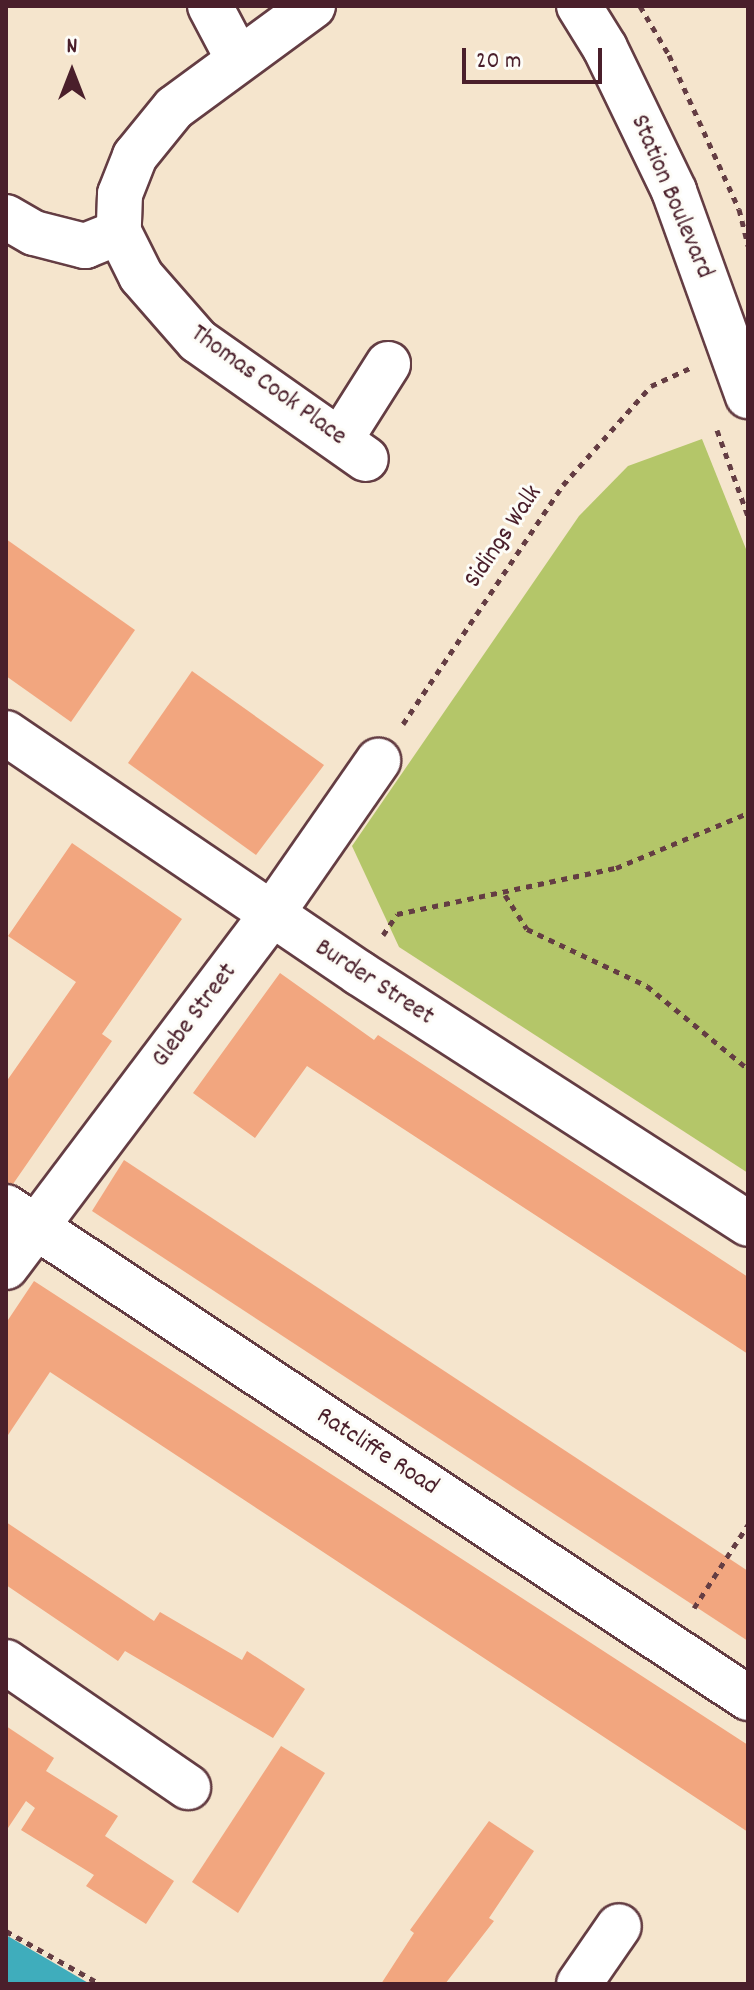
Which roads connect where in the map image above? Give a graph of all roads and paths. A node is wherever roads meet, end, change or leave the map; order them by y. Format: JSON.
{"nodes":[{"id":1,"x":210,"y":6,"type":"edge"},
{"id":2,"x":313,"y":6,"type":"edge"},
{"id":3,"x":579,"y":6,"type":"edge"},
{"id":4,"x":640,"y":6,"type":"edge"},
{"id":5,"x":238,"y":59,"type":"junction"},
{"id":6,"x":6,"y":217,"type":"edge"},
{"id":7,"x":119,"y":232,"type":"junction"},
{"id":8,"x":748,"y":246,"type":"edge"},
{"id":9,"x":388,"y":364,"type":"dead end"},
{"id":10,"x":700,"y":381,"type":"dead end"},
{"id":11,"x":748,"y":396,"type":"edge"},
{"id":12,"x":716,"y":426,"type":"dead end"},
{"id":13,"x":748,"y":516,"type":"edge"},
{"id":14,"x":6,"y":733,"type":"edge"},
{"id":15,"x":378,"y":761,"type":"joint"},
{"id":16,"x":748,"y":813,"type":"edge"},
{"id":17,"x":505,"y":895,"type":"junction"},
{"id":18,"x":271,"y":915,"type":"junction"},
{"id":19,"x":359,"y":973,"type":"junction"},
{"id":20,"x":748,"y":1069,"type":"edge"},
{"id":21,"x":20,"y":1217,"type":"edge"},
{"id":22,"x":748,"y":1224,"type":"edge"},
{"id":23,"x":6,"y":1267,"type":"edge"},
{"id":24,"x":748,"y":1525,"type":"edge"},
{"id":25,"x":671,"y":1644,"type":"junction"},
{"id":26,"x":6,"y":1662,"type":"edge"},
{"id":27,"x":748,"y":1698,"type":"edge"},
{"id":28,"x":188,"y":1787,"type":"dead end"},
{"id":29,"x":619,"y":1926,"type":"dead end"},
{"id":30,"x":6,"y":1931,"type":"edge"},
{"id":31,"x":584,"y":1982,"type":"edge"},
{"id":32,"x":100,"y":1984,"type":"edge"}],
"edges":[{"from":1,"to":5,"type":"street"},
{"from":2,"to":5,"type":"street","name":"Thomas Cook Place"},
{"from":3,"to":11,"type":"street","name":"Station Boulevard"},
{"from":4,"to":8,"type":"path"},
{"from":5,"to":7,"type":"street","name":"Thomas Cook Place"},
{"from":6,"to":7,"type":"street"},
{"from":7,"to":9,"type":"street","name":"Thomas Cook Place"},
{"from":10,"to":15,"type":"path","name":"Sidings Walk"},
{"from":12,"to":13,"type":"path"},
{"from":14,"to":18,"type":"street","name":"Burder Street"},
{"from":15,"to":18,"type":"street","name":"Glebe Street"},
{"from":16,"to":17,"type":"path"},
{"from":17,"to":19,"type":"path"},
{"from":17,"to":20,"type":"path"},
{"from":18,"to":19,"type":"street","name":"Burder Street"},
{"from":18,"to":21,"type":"street","name":"Glebe Street"},
{"from":19,"to":22,"type":"street","name":"Burder Street"},
{"from":21,"to":23,"type":"street","name":"Glebe Street"},
{"from":21,"to":25,"type":"street","name":"Ratcliffe Road"},
{"from":24,"to":25,"type":"path"},
{"from":25,"to":27,"type":"street","name":"Ratcliffe Road"},
{"from":26,"to":28,"type":"street"},
{"from":29,"to":31,"type":"street"},
{"from":30,"to":32,"type":"path"}]}
